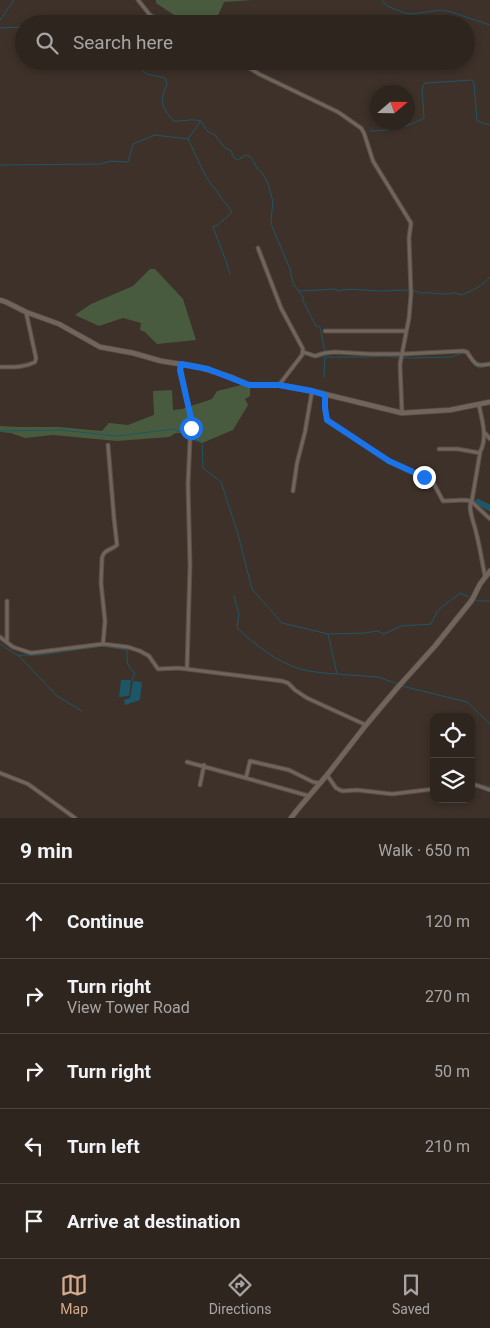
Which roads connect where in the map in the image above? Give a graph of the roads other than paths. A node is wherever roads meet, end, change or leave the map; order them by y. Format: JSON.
{"nodes":[{"id":1,"x":138,"y":0,"type":"edge"},
{"id":2,"x":150,"y":15,"type":"edge"},
{"id":3,"x":253,"y":70,"type":"edge"},
{"id":4,"x":258,"y":248,"type":"dead end"},
{"id":5,"x":0,"y":300,"type":"edge"},
{"id":6,"x":26,"y":312,"type":"junction"},
{"id":7,"x":325,"y":331,"type":"dead end"},
{"id":8,"x":406,"y":331,"type":"junction"},
{"id":9,"x":303,"y":352,"type":"junction"},
{"id":10,"x":402,"y":354,"type":"junction"},
{"id":11,"x":181,"y":364,"type":"junction"},
{"id":12,"x":490,"y":364,"type":"edge"},
{"id":13,"x":0,"y":367,"type":"edge"},
{"id":14,"x":279,"y":385,"type":"junction"},
{"id":15,"x":312,"y":391,"type":"junction"},
{"id":16,"x":325,"y":395,"type":"junction"},
{"id":17,"x":490,"y":402,"type":"edge"},
{"id":18,"x":478,"y":405,"type":"junction"},
{"id":19,"x":402,"y":412,"type":"junction"},
{"id":20,"x":485,"y":433,"type":"junction"},
{"id":21,"x":490,"y":439,"type":"edge"},
{"id":22,"x":108,"y":445,"type":"dead end"},
{"id":23,"x":439,"y":449,"type":"dead end"},
{"id":24,"x":480,"y":453,"type":"junction"},
{"id":25,"x":294,"y":490,"type":"dead end"},
{"id":26,"x":470,"y":501,"type":"junction"},
{"id":27,"x":490,"y":519,"type":"edge"},
{"id":28,"x":490,"y":571,"type":"edge"},
{"id":29,"x":485,"y":577,"type":"junction"},
{"id":30,"x":7,"y":601,"type":"dead end"},
{"id":31,"x":0,"y":637,"type":"edge"},
{"id":32,"x":7,"y":642,"type":"junction"},
{"id":33,"x":103,"y":644,"type":"junction"},
{"id":34,"x":187,"y":668,"type":"junction"},
{"id":35,"x":366,"y":725,"type":"junction"},
{"id":36,"x":187,"y":762,"type":"dead end"},
{"id":37,"x":204,"y":766,"type":"junction"},
{"id":38,"x":0,"y":773,"type":"edge"},
{"id":39,"x":327,"y":775,"type":"junction"},
{"id":40,"x":246,"y":778,"type":"junction"},
{"id":41,"x":321,"y":783,"type":"junction"},
{"id":42,"x":200,"y":785,"type":"dead end"},
{"id":43,"x":475,"y":785,"type":"edge"},
{"id":44,"x":430,"y":790,"type":"edge"},
{"id":45,"x":490,"y":790,"type":"edge"},
{"id":46,"x":309,"y":796,"type":"junction"},
{"id":47,"x":75,"y":818,"type":"edge"},
{"id":48,"x":291,"y":818,"type":"edge"}],
"edges":[{"from":1,"to":2,"type":"street"},
{"from":3,"to":8,"type":"street"},
{"from":4,"to":9,"type":"street"},
{"from":5,"to":6,"type":"street"},
{"from":6,"to":11,"type":"street"},
{"from":6,"to":13,"type":"street"},
{"from":7,"to":8,"type":"street"},
{"from":8,"to":10,"type":"street"},
{"from":9,"to":10,"type":"street"},
{"from":9,"to":14,"type":"street"},
{"from":10,"to":12,"type":"street"},
{"from":10,"to":19,"type":"street"},
{"from":11,"to":14,"type":"street"},
{"from":11,"to":34,"type":"street"},
{"from":14,"to":15,"type":"street"},
{"from":15,"to":16,"type":"street"},
{"from":15,"to":25,"type":"street"},
{"from":16,"to":19,"type":"street"},
{"from":16,"to":26,"type":"street"},
{"from":17,"to":18,"type":"street"},
{"from":18,"to":19,"type":"street"},
{"from":18,"to":20,"type":"street"},
{"from":20,"to":21,"type":"street"},
{"from":20,"to":24,"type":"street"},
{"from":22,"to":33,"type":"street"},
{"from":23,"to":24,"type":"street"},
{"from":24,"to":26,"type":"street"},
{"from":26,"to":27,"type":"street"},
{"from":26,"to":29,"type":"street"},
{"from":28,"to":29,"type":"street"},
{"from":29,"to":35,"type":"street"},
{"from":30,"to":32,"type":"street"},
{"from":31,"to":32,"type":"street"},
{"from":32,"to":33,"type":"street"},
{"from":33,"to":34,"type":"street"},
{"from":34,"to":35,"type":"street"},
{"from":35,"to":39,"type":"street"},
{"from":36,"to":37,"type":"street"},
{"from":37,"to":40,"type":"street"},
{"from":37,"to":42,"type":"street"},
{"from":38,"to":47,"type":"street"},
{"from":39,"to":41,"type":"street"},
{"from":39,"to":44,"type":"street"},
{"from":40,"to":41,"type":"street"},
{"from":40,"to":46,"type":"street"},
{"from":41,"to":46,"type":"street"},
{"from":43,"to":45,"type":"street"},
{"from":46,"to":48,"type":"street"}]}
